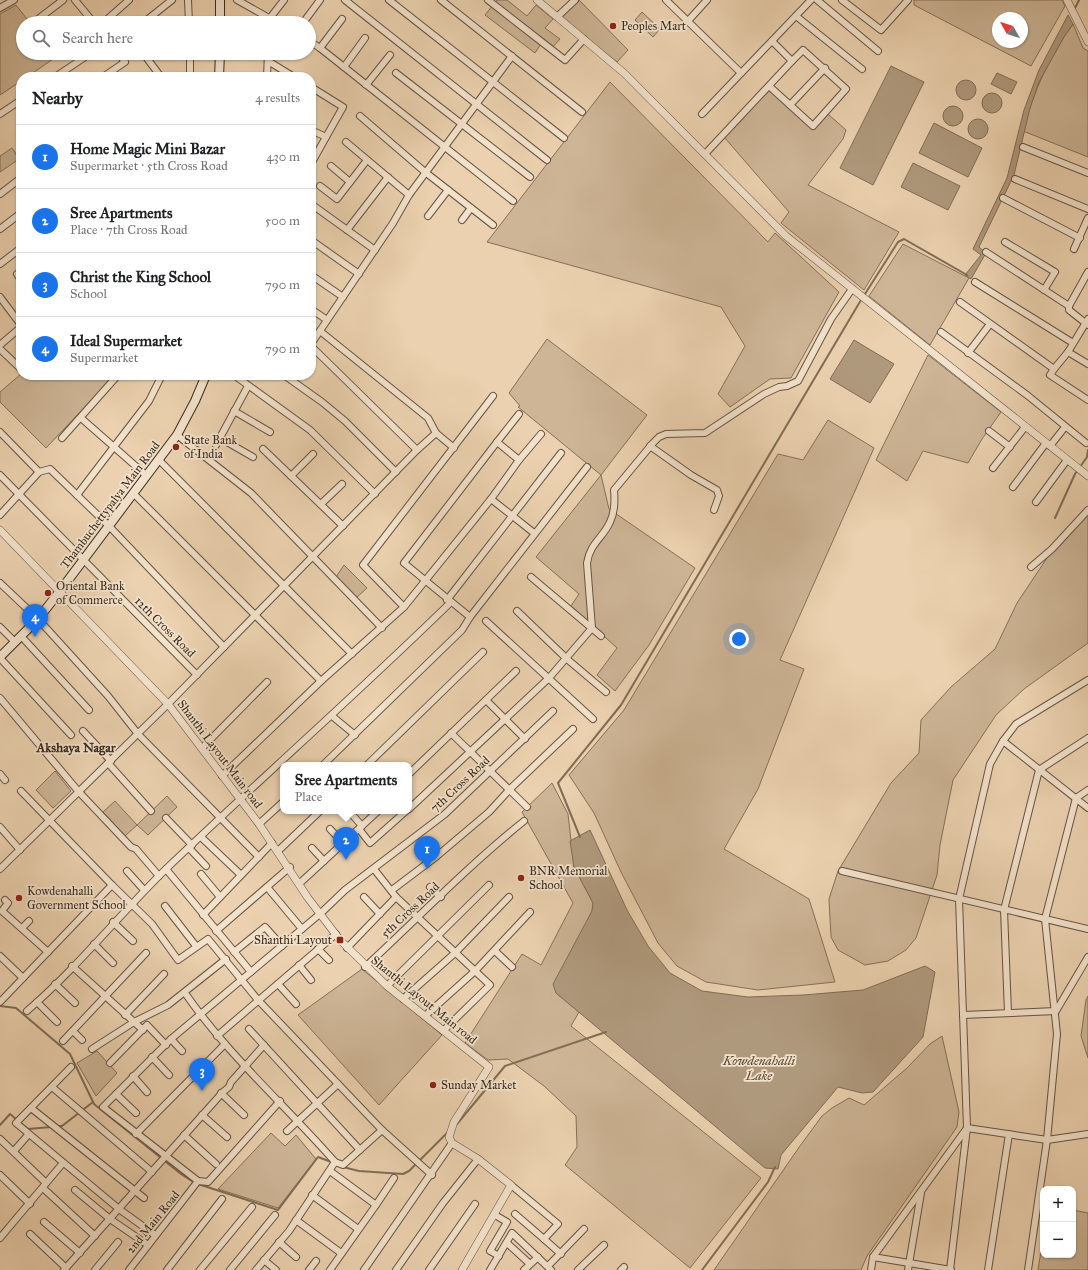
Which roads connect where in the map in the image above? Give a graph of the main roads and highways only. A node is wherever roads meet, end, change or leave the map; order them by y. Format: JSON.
{"nodes":[{"id":1,"x":220,"y":0,"type":"edge"},
{"id":2,"x":220,"y":16,"type":"edge"},
{"id":3,"x":220,"y":60,"type":"edge"},
{"id":4,"x":219,"y":72,"type":"edge"},
{"id":5,"x":204,"y":380,"type":"edge"},
{"id":6,"x":0,"y":658,"type":"edge"}],
"edges":[{"from":1,"to":2,"type":"main road"},
{"from":3,"to":4,"type":"main road"},
{"from":5,"to":6,"type":"main road","name":"Thambuchettypalya Main Road"}]}
